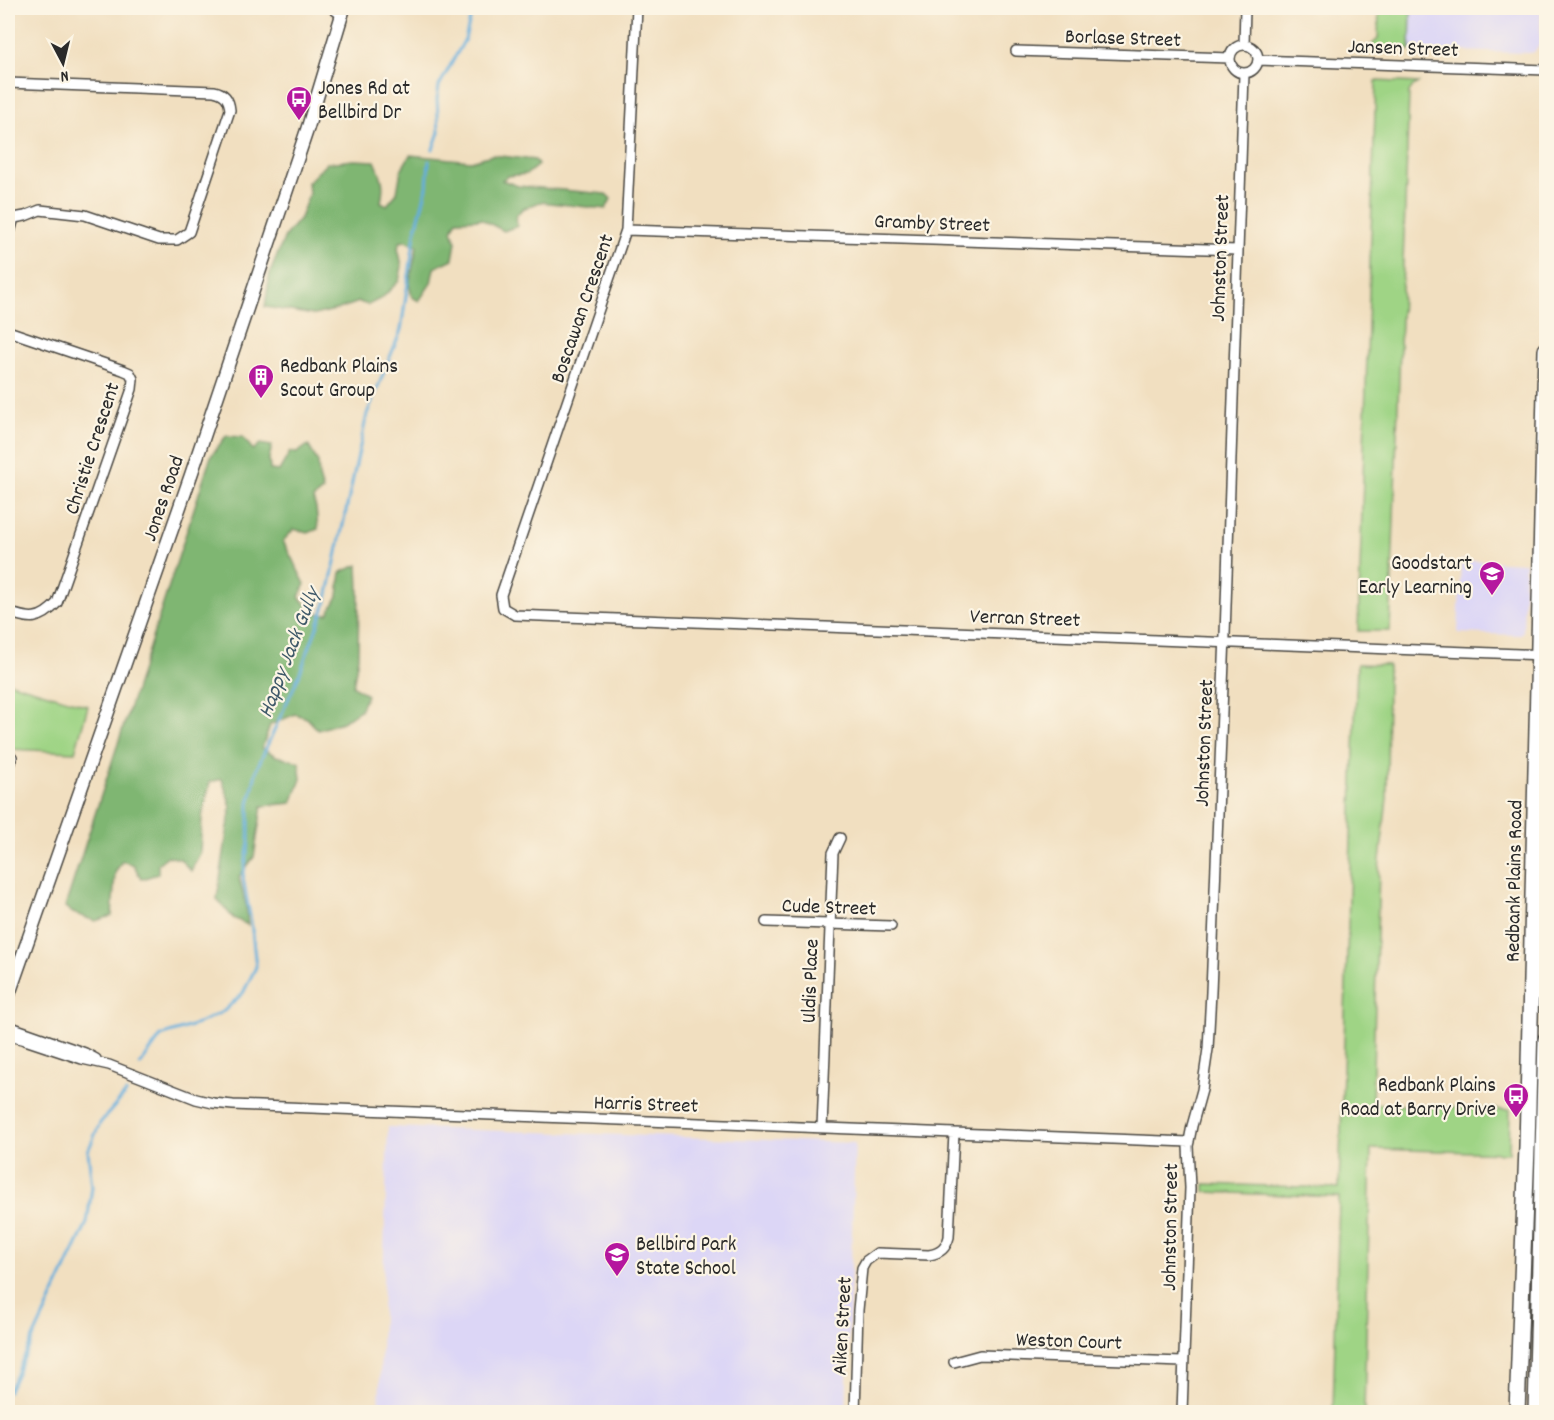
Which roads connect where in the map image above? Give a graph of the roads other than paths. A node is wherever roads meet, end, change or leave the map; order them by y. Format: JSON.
{"nodes":[{"id":1,"x":637,"y":8,"type":"edge"},
{"id":2,"x":1245,"y":8,"type":"edge"},
{"id":3,"x":339,"y":10,"type":"edge"},
{"id":4,"x":1244,"y":45,"type":"junction"},
{"id":5,"x":1016,"y":51,"type":"dead end"},
{"id":6,"x":1230,"y":57,"type":"junction"},
{"id":7,"x":1258,"y":60,"type":"junction"},
{"id":8,"x":1546,"y":70,"type":"edge"},
{"id":9,"x":1244,"y":74,"type":"junction"},
{"id":10,"x":8,"y":83,"type":"edge"},
{"id":11,"x":11,"y":217,"type":"edge"},
{"id":12,"x":626,"y":230,"type":"junction"},
{"id":13,"x":8,"y":239,"type":"edge"},
{"id":14,"x":1237,"y":250,"type":"junction"},
{"id":15,"x":8,"y":331,"type":"edge"},
{"id":16,"x":1546,"y":350,"type":"edge"},
{"id":17,"x":1546,"y":405,"type":"edge"},
{"id":18,"x":503,"y":608,"type":"joint"},
{"id":19,"x":8,"y":612,"type":"edge"},
{"id":20,"x":1225,"y":643,"type":"junction"},
{"id":21,"x":1543,"y":655,"type":"edge"},
{"id":22,"x":12,"y":757,"type":"dead end"},
{"id":23,"x":8,"y":767,"type":"edge"},
{"id":24,"x":840,"y":838,"type":"dead end"},
{"id":25,"x":766,"y":921,"type":"dead end"},
{"id":26,"x":830,"y":924,"type":"junction"},
{"id":27,"x":891,"y":926,"type":"dead end"},
{"id":28,"x":8,"y":997,"type":"edge"},
{"id":29,"x":8,"y":1026,"type":"edge"},
{"id":30,"x":8,"y":1036,"type":"edge"},
{"id":31,"x":1546,"y":1040,"type":"edge"},
{"id":32,"x":109,"y":1065,"type":"junction"},
{"id":33,"x":822,"y":1128,"type":"junction"},
{"id":34,"x":954,"y":1133,"type":"junction"},
{"id":35,"x":1189,"y":1142,"type":"junction"},
{"id":36,"x":954,"y":1362,"type":"dead end"},
{"id":37,"x":1183,"y":1362,"type":"junction"},
{"id":38,"x":855,"y":1413,"type":"edge"},
{"id":39,"x":1182,"y":1413,"type":"edge"},
{"id":40,"x":1517,"y":1413,"type":"edge"},
{"id":41,"x":1536,"y":1413,"type":"edge"}],
"edges":[{"from":1,"to":12,"type":"street","name":"Boscawan Crescent"},
{"from":2,"to":4,"type":"street"},
{"from":3,"to":28,"type":"street","name":"Jones Road"},
{"from":4,"to":6,"type":"street"},
{"from":4,"to":7,"type":"street"},
{"from":5,"to":6,"type":"street","name":"Borlase Street"},
{"from":6,"to":9,"type":"street"},
{"from":7,"to":8,"type":"street","name":"Jansen Street"},
{"from":7,"to":9,"type":"street"},
{"from":9,"to":14,"type":"street","name":"Johnston Street"},
{"from":10,"to":11,"type":"street"},
{"from":11,"to":13,"type":"street"},
{"from":12,"to":14,"type":"street","name":"Gramby Street"},
{"from":12,"to":18,"type":"street","name":"Boscawan Crescent"},
{"from":14,"to":20,"type":"street","name":"Johnston Street"},
{"from":15,"to":19,"type":"street","name":"Christie Crescent"},
{"from":16,"to":17,"type":"main road","name":"Redbank Plains Road"},
{"from":17,"to":21,"type":"main road","name":"Redbank Plains Road"},
{"from":18,"to":20,"type":"street","name":"Verran Street"},
{"from":20,"to":21,"type":"street","name":"Verran Street"},
{"from":20,"to":35,"type":"street","name":"Johnston Street"},
{"from":21,"to":40,"type":"main road","name":"Redbank Plains Road"},
{"from":22,"to":23,"type":"street"},
{"from":24,"to":26,"type":"street","name":"Uldis Place"},
{"from":25,"to":26,"type":"street","name":"Cude Street"},
{"from":26,"to":27,"type":"street","name":"Cude Street"},
{"from":26,"to":33,"type":"street","name":"Uldis Place"},
{"from":29,"to":32,"type":"street","name":"Harris Street"},
{"from":30,"to":32,"type":"street","name":"Harris Street"},
{"from":31,"to":41,"type":"main road"},
{"from":32,"to":33,"type":"street","name":"Harris Street"},
{"from":33,"to":34,"type":"street","name":"Harris Street"},
{"from":34,"to":35,"type":"street","name":"Harris Street"},
{"from":34,"to":38,"type":"street","name":"Aiken Street"},
{"from":35,"to":37,"type":"street","name":"Johnston Street"},
{"from":36,"to":37,"type":"street","name":"Weston Court"},
{"from":37,"to":39,"type":"street","name":"Johnston Street"}]}
